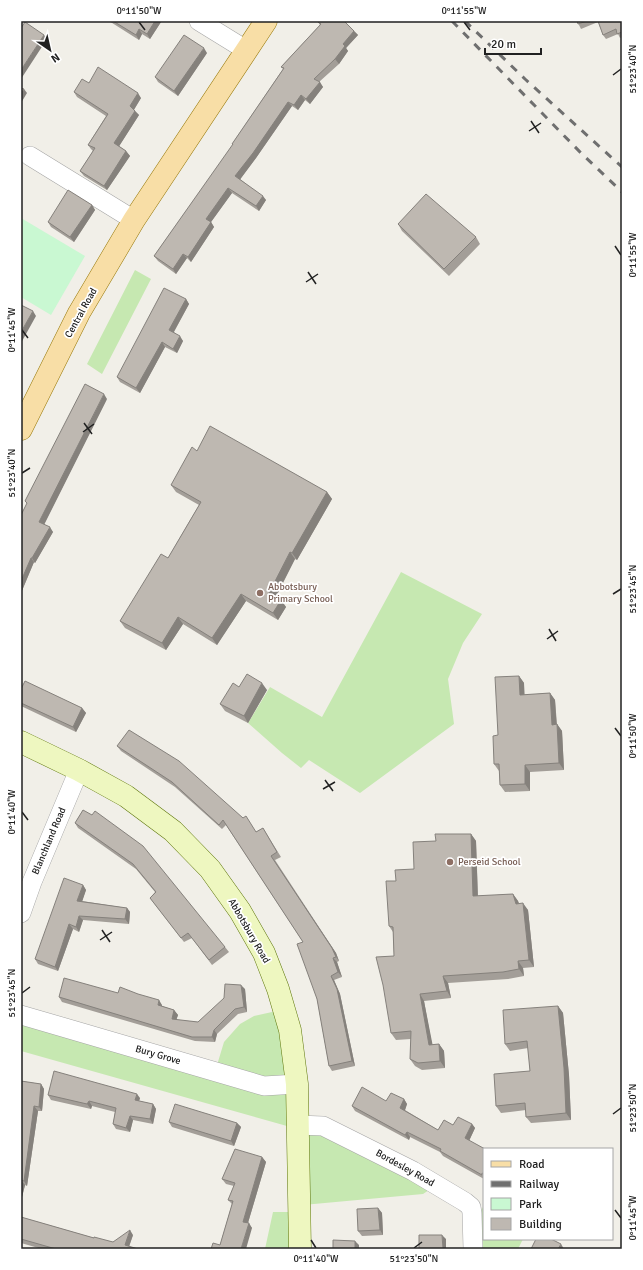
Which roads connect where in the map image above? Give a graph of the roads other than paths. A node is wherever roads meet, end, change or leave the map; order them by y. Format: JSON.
{"nodes":[{"id":1,"x":200,"y":21,"type":"edge"},
{"id":2,"x":266,"y":21,"type":"edge"},
{"id":3,"x":246,"y":50,"type":"junction"},
{"id":4,"x":30,"y":156,"type":"dead end"},
{"id":5,"x":134,"y":220,"type":"junction"},
{"id":6,"x":26,"y":405,"type":"edge"},
{"id":7,"x":21,"y":429,"type":"edge"},
{"id":8,"x":21,"y":742,"type":"edge"},
{"id":9,"x":79,"y":770,"type":"junction"},
{"id":10,"x":21,"y":913,"type":"edge"},
{"id":11,"x":21,"y":1015,"type":"edge"},
{"id":12,"x":297,"y":1084,"type":"junction"},
{"id":13,"x":297,"y":1125,"type":"junction"},
{"id":14,"x":300,"y":1249,"type":"edge"},
{"id":15,"x":473,"y":1249,"type":"edge"}],
"edges":[{"from":1,"to":3,"type":"street"},
{"from":2,"to":3,"type":"main road","name":"Central Road"},
{"from":3,"to":5,"type":"main road","name":"Central Road"},
{"from":4,"to":5,"type":"street"},
{"from":5,"to":6,"type":"main road","name":"Central Road"},
{"from":6,"to":7,"type":"main road","name":"Central Road"},
{"from":8,"to":9,"type":"street","name":"Abbotsbury Road"},
{"from":9,"to":10,"type":"street","name":"Blanchland Road"},
{"from":9,"to":12,"type":"street","name":"Abbotsbury Road"},
{"from":11,"to":12,"type":"street","name":"Bury Grove"},
{"from":12,"to":13,"type":"street","name":"Abbotsbury Road"},
{"from":13,"to":14,"type":"street","name":"Abbotsbury Road"},
{"from":13,"to":15,"type":"street","name":"Bordesley Road"}]}
